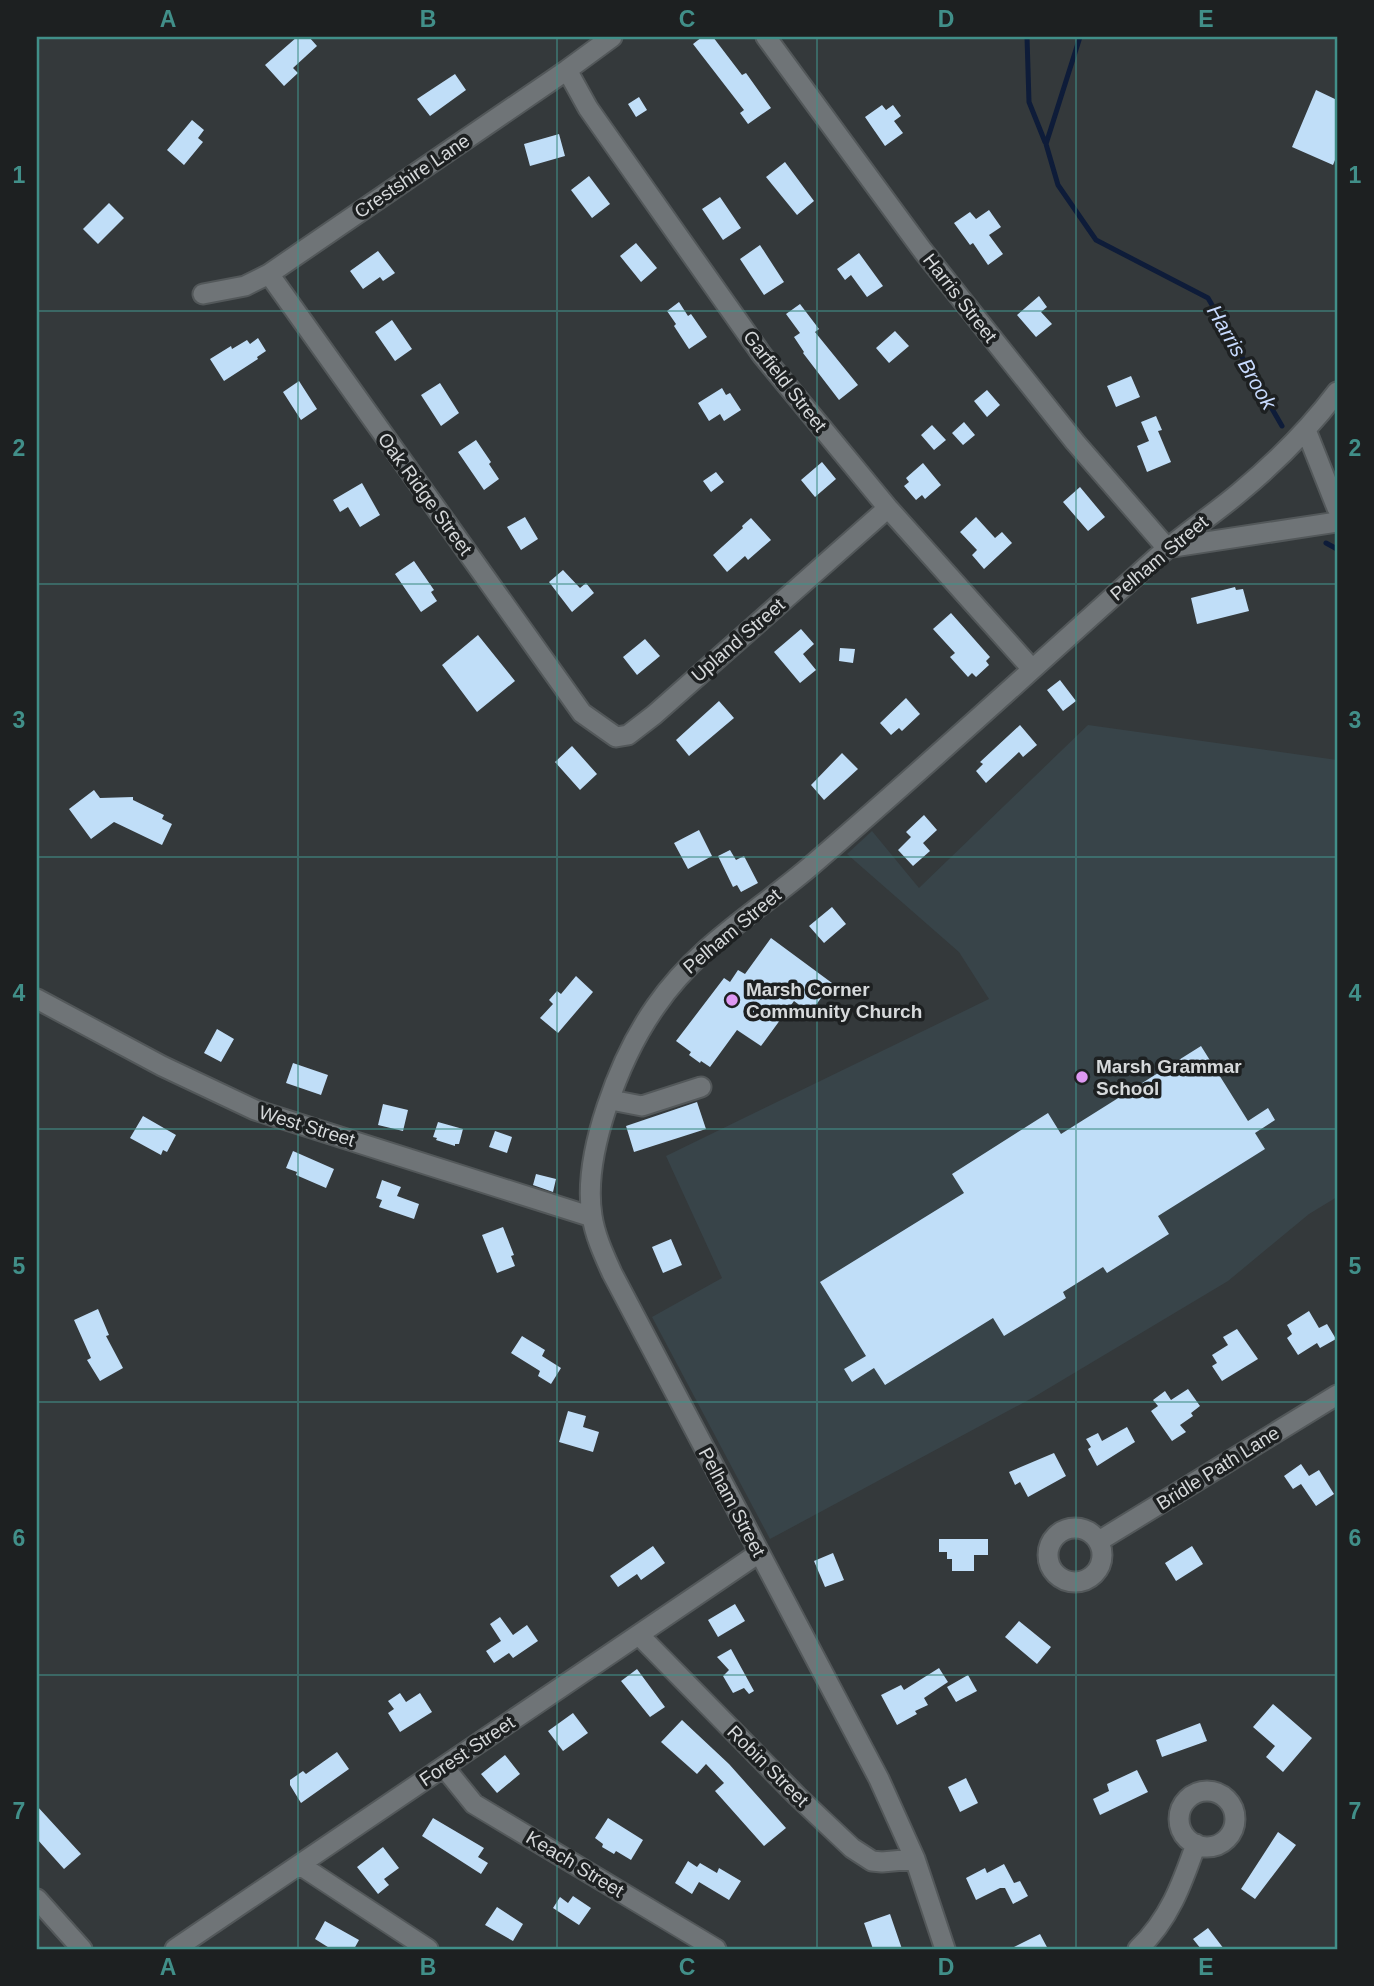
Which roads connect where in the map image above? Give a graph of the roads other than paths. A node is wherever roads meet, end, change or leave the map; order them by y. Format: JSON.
{"nodes":[{"id":1,"x":612,"y":37,"type":"edge"},
{"id":2,"x":766,"y":37,"type":"edge"},
{"id":3,"x":567,"y":70,"type":"junction"},
{"id":4,"x":269,"y":274,"type":"junction"},
{"id":5,"x":203,"y":294,"type":"dead end"},
{"id":6,"x":1337,"y":392,"type":"edge"},
{"id":7,"x":1306,"y":430,"type":"junction"},
{"id":8,"x":888,"y":508,"type":"junction"},
{"id":9,"x":1337,"y":508,"type":"edge"},
{"id":10,"x":1337,"y":522,"type":"edge"},
{"id":11,"x":1167,"y":548,"type":"junction"},
{"id":12,"x":1032,"y":669,"type":"junction"},
{"id":13,"x":582,"y":713,"type":"joint"},
{"id":14,"x":37,"y":999,"type":"edge"},
{"id":15,"x":701,"y":1087,"type":"dead end"},
{"id":16,"x":611,"y":1100,"type":"junction"},
{"id":17,"x":592,"y":1217,"type":"junction"},
{"id":18,"x":1336,"y":1400,"type":"edge"},
{"id":19,"x":1099,"y":1541,"type":"dead end"},
{"id":20,"x":759,"y":1553,"type":"junction"},
{"id":21,"x":639,"y":1635,"type":"junction"},
{"id":22,"x":444,"y":1768,"type":"junction"},
{"id":23,"x":1196,"y":1844,"type":"dead end"},
{"id":24,"x":915,"y":1859,"type":"junction"},
{"id":25,"x":300,"y":1865,"type":"junction"},
{"id":26,"x":37,"y":1899,"type":"edge"},
{"id":27,"x":82,"y":1949,"type":"edge"},
{"id":28,"x":175,"y":1949,"type":"edge"},
{"id":29,"x":428,"y":1949,"type":"edge"},
{"id":30,"x":716,"y":1949,"type":"edge"},
{"id":31,"x":945,"y":1949,"type":"edge"},
{"id":32,"x":1138,"y":1949,"type":"edge"}],
"edges":[{"from":1,"to":3,"type":"street","name":"Crestshire Lane"},
{"from":2,"to":11,"type":"street","name":"Harris Street"},
{"from":3,"to":4,"type":"street","name":"Crestshire Lane"},
{"from":3,"to":8,"type":"street","name":"Garfield Street"},
{"from":4,"to":5,"type":"street","name":"Crestshire Lane"},
{"from":4,"to":13,"type":"street","name":"Oak Ridge Street"},
{"from":6,"to":7,"type":"street","name":"Pelham Street"},
{"from":7,"to":9,"type":"street"},
{"from":7,"to":11,"type":"street","name":"Pelham Street"},
{"from":8,"to":12,"type":"street","name":"Garfield Street"},
{"from":8,"to":13,"type":"street","name":"Upland Street"},
{"from":10,"to":11,"type":"street"},
{"from":11,"to":12,"type":"street","name":"Pelham Street"},
{"from":12,"to":16,"type":"street","name":"Pelham Street"},
{"from":14,"to":17,"type":"street","name":"West Street"},
{"from":15,"to":16,"type":"street"},
{"from":16,"to":17,"type":"street","name":"Pelham Street"},
{"from":17,"to":20,"type":"street","name":"Pelham Street"},
{"from":18,"to":19,"type":"street","name":"Bridle Path Lane"},
{"from":20,"to":21,"type":"street","name":"Forest Street"},
{"from":20,"to":24,"type":"street","name":"Pelham Street"},
{"from":21,"to":22,"type":"street","name":"Forest Street"},
{"from":21,"to":24,"type":"street","name":"Robin Street"},
{"from":22,"to":25,"type":"street","name":"Forest Street"},
{"from":22,"to":30,"type":"street","name":"Keach Street"},
{"from":23,"to":32,"type":"street"},
{"from":24,"to":31,"type":"street","name":"Pelham Street"},
{"from":25,"to":28,"type":"street","name":"Forest Street"},
{"from":25,"to":29,"type":"street"},
{"from":26,"to":27,"type":"street"}]}
